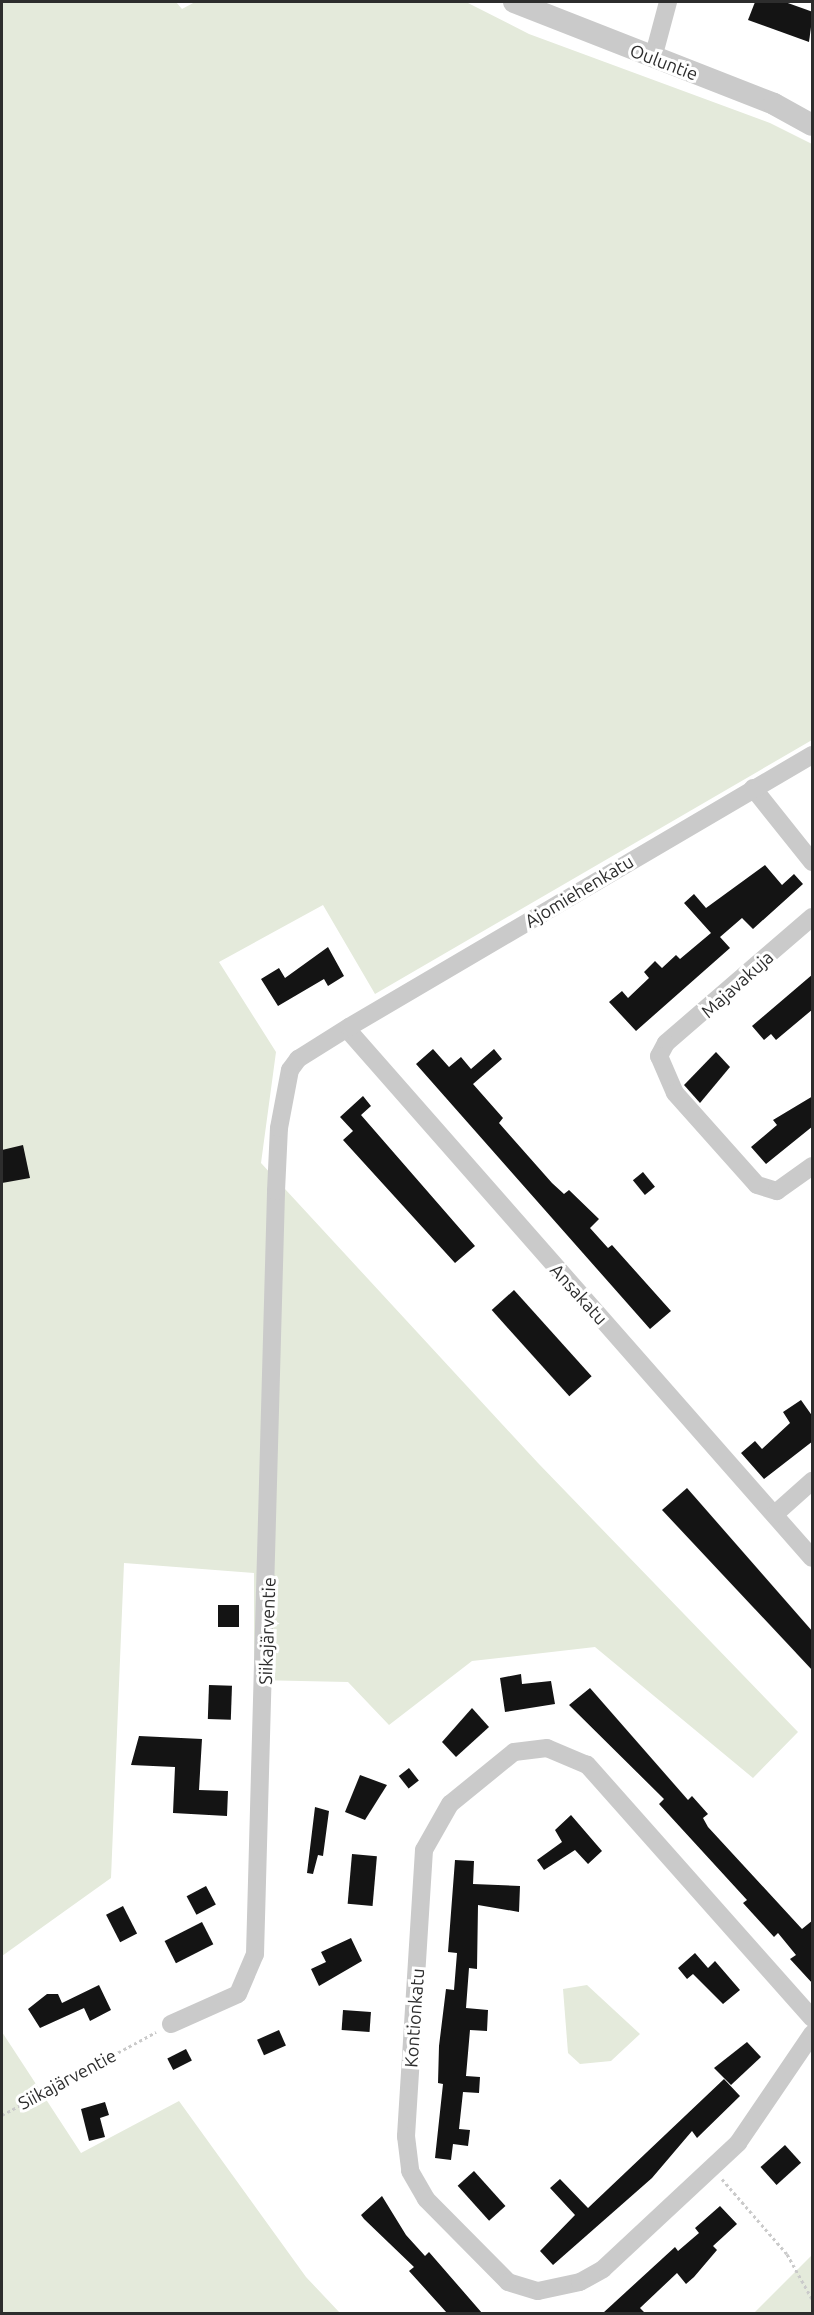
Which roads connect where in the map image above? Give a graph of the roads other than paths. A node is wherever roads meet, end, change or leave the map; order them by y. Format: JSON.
{"nodes":[{"id":1,"x":514,"y":2,"type":"edge"},
{"id":2,"x":668,"y":2,"type":"edge"},
{"id":3,"x":652,"y":58,"type":"junction"},
{"id":4,"x":813,"y":125,"type":"edge"},
{"id":5,"x":813,"y":755,"type":"edge"},
{"id":6,"x":753,"y":789,"type":"junction"},
{"id":7,"x":813,"y":862,"type":"edge"},
{"id":8,"x":813,"y":917,"type":"edge"},
{"id":9,"x":346,"y":1029,"type":"junction"},
{"id":10,"x":813,"y":1166,"type":"edge"},
{"id":11,"x":813,"y":1481,"type":"edge"},
{"id":12,"x":775,"y":1514,"type":"junction"},
{"id":13,"x":813,"y":1558,"type":"edge"},
{"id":14,"x":813,"y":2018,"type":"edge"},
{"id":15,"x":171,"y":2024,"type":"road end"},
{"id":16,"x":813,"y":2034,"type":"edge"}],
"edges":[{"from":1,"to":3,"type":"street","name":"Ouluntie"},
{"from":2,"to":3,"type":"street"},
{"from":3,"to":4,"type":"street","name":"Ouluntie"},
{"from":5,"to":6,"type":"street","name":"Ajomiehenkatu"},
{"from":6,"to":7,"type":"street"},
{"from":6,"to":9,"type":"street","name":"Ajomiehenkatu"},
{"from":8,"to":10,"type":"street","name":"Majavakuja"},
{"from":9,"to":12,"type":"street","name":"Ansakatu"},
{"from":9,"to":15,"type":"street","name":"Siikajärventie"},
{"from":11,"to":12,"type":"street"},
{"from":12,"to":13,"type":"street","name":"Ansakatu"},
{"from":14,"to":16,"type":"street","name":"Kontionkatu"}]}
